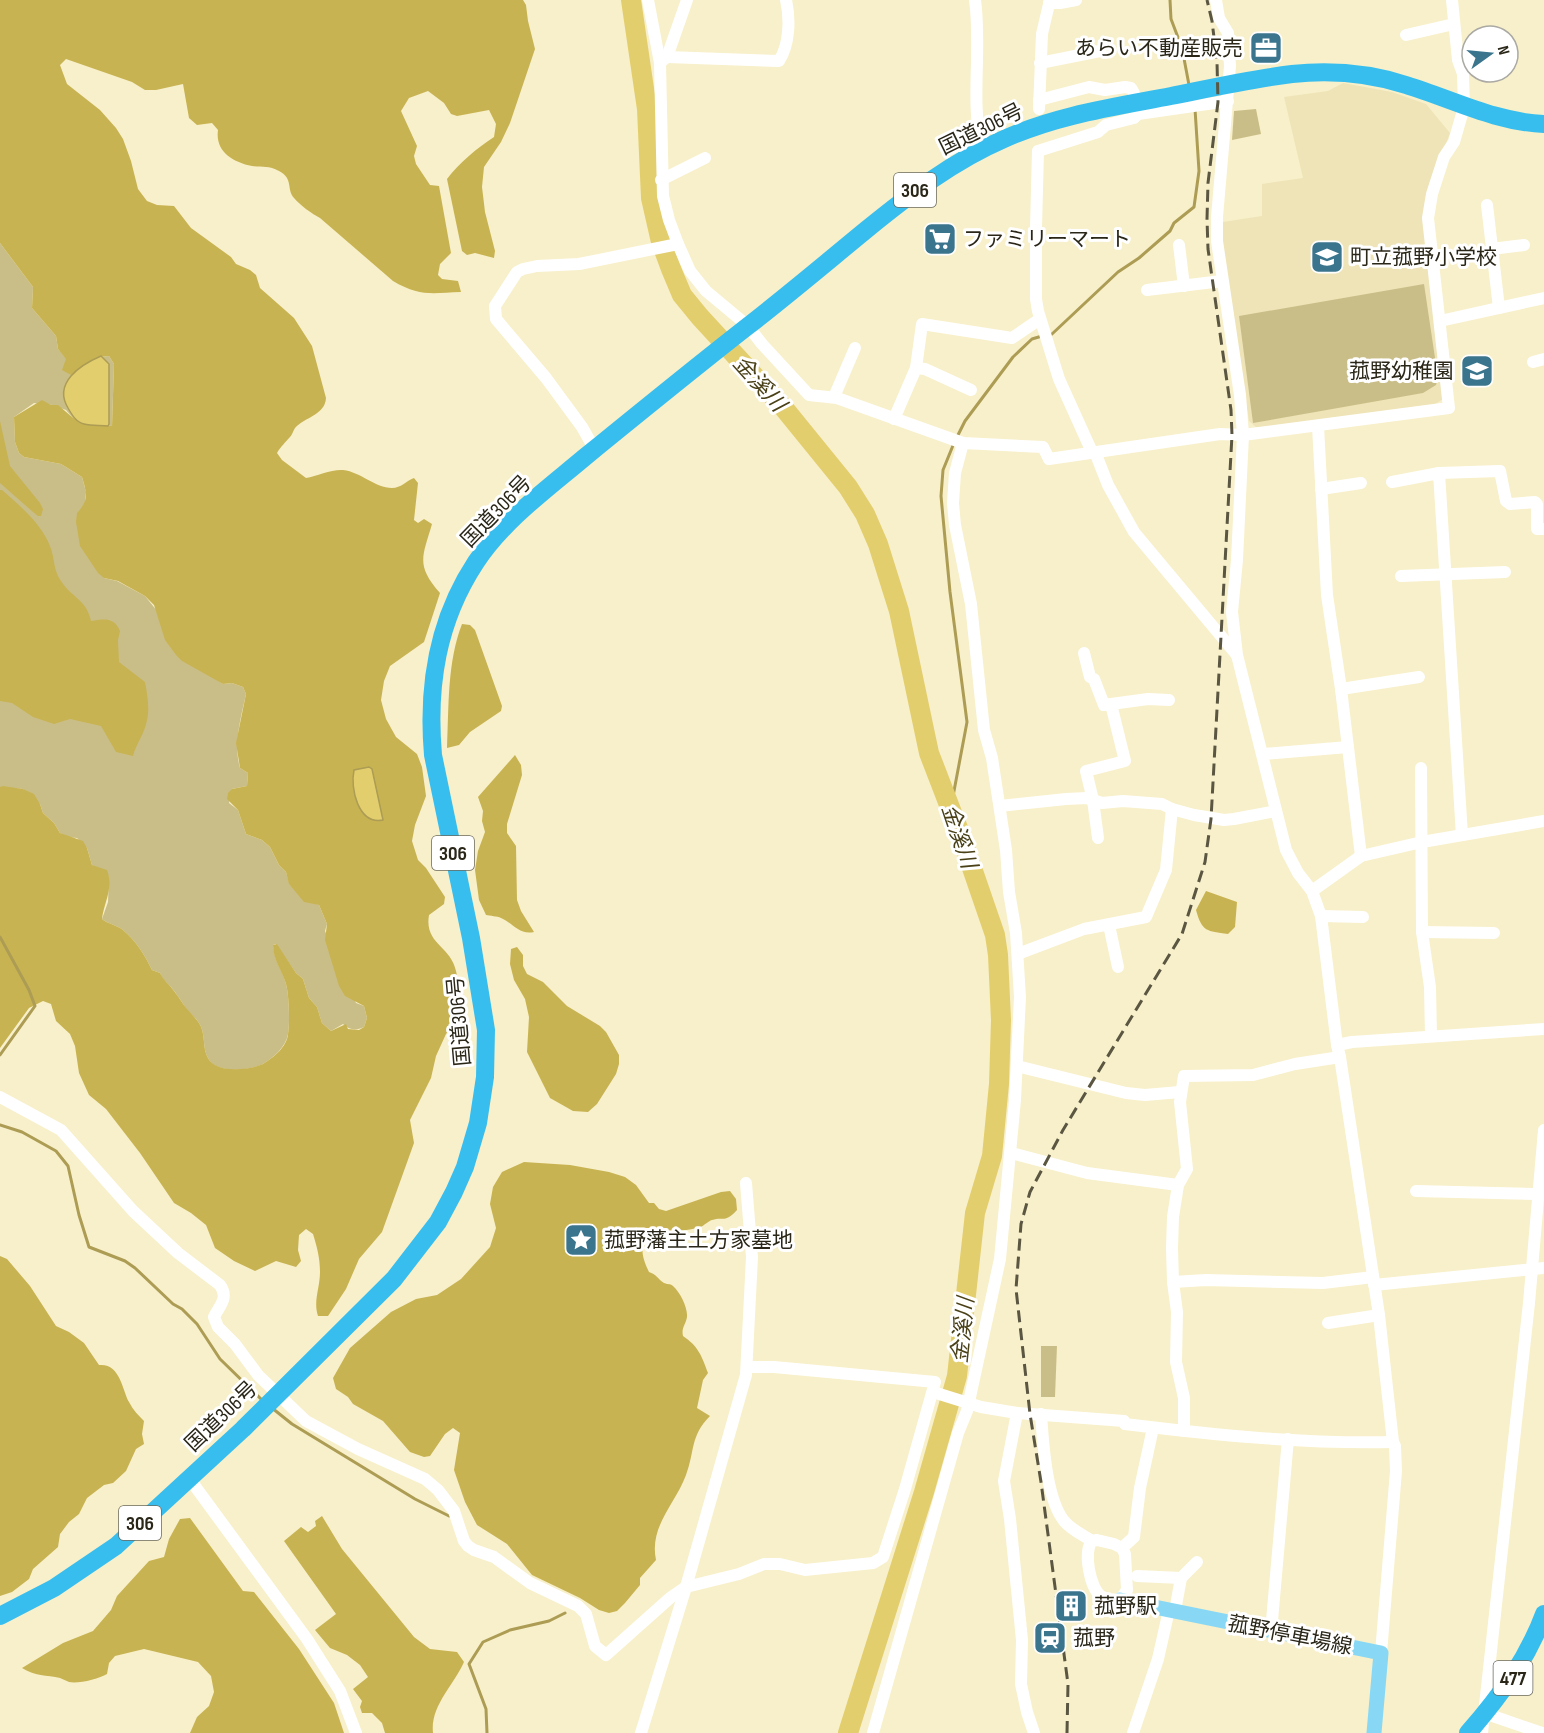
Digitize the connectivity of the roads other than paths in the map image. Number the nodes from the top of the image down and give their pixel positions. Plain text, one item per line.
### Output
1 (648, 0) edge
2 (687, 0) edge
3 (786, 0) edge
4 (975, 0) edge
5 (1076, 0) edge
6 (1216, 0) edge
7 (1452, 0) edge
8 (1050, 1) edge
9 (1454, 24) junction
10 (1406, 35) dead end
11 (1100, 51) dead end
12 (663, 60) junction
13 (1040, 63) junction
14 (1228, 101) junction
15 (1464, 107) junction
16 (1132, 109) junction
17 (1544, 124) edge
18 (982, 149) junction
19 (705, 158) dead end
20 (661, 180) junction
21 (1487, 206) dead end
22 (676, 245) junction
23 (1179, 245) dead end
24 (1524, 245) dead end
25 (1491, 249) junction
26 (1222, 280) junction
27 (1184, 286) junction
28 (1147, 290) dead end
29 (1544, 298) edge
30 (1498, 308) junction
31 (1440, 321) junction
32 (1041, 324) junction
33 (743, 330) junction
34 (855, 348) dead end
35 (916, 368) junction
36 (970, 390) dead end
37 (834, 397) junction
38 (894, 419) junction
39 (1318, 426) junction
40 (1243, 435) junction
41 (957, 441) junction
42 (595, 450) junction
43 (1093, 452) junction
44 (1439, 473) junction
45 (1392, 482) dead end
46 (1361, 483) dead end
47 (1321, 489) junction
48 (1544, 529) edge
49 (1505, 572) dead end
50 (1447, 575) junction
51 (1401, 576) dead end
52 (1084, 653) dead end
53 (1237, 655) junction
54 (1419, 677) dead end
55 (1341, 689) junction
56 (1169, 700) dead end
57 (1111, 704) junction
58 (1348, 747) junction
59 (1263, 754) junction
60 (1421, 768) dead end
61 (1093, 800) junction
62 (1000, 806) junction
63 (1172, 809) junction
64 (1276, 811) junction
65 (1544, 821) edge
66 (1462, 835) junction
67 (1098, 838) dead end
68 (1422, 842) junction
69 (1361, 855) junction
70 (1312, 891) junction
71 (1321, 916) junction
72 (1363, 917) dead end
73 (1109, 926) junction
74 (1422, 932) junction
75 (1494, 933) dead end
76 (1016, 951) junction
77 (1118, 967) dead end
78 (1544, 1029) edge
79 (1431, 1036) junction
80 (1337, 1045) junction
81 (1340, 1057) junction
82 (1017, 1066) junction
83 (1180, 1092) junction
84 (0, 1097) edge
85 (1544, 1130) edge
86 (1011, 1153) junction
87 (746, 1183) dead end
88 (1178, 1185) junction
89 (1416, 1191) dead end
90 (1538, 1194) junction
91 (1538, 1269) edge
92 (1374, 1281) junction
93 (1173, 1282) junction
94 (1379, 1315) junction
95 (1328, 1323) dead end
96 (747, 1367) junction
97 (935, 1394) junction
98 (966, 1402) junction
99 (1017, 1413) junction
100 (1041, 1414) junction
101 (1153, 1428) junction
102 (1184, 1431) junction
103 (1288, 1439) junction
104 (1393, 1442) junction
105 (189, 1478) junction
106 (1092, 1541) junction
107 (1122, 1548) junction
108 (1197, 1562) dead end
109 (1137, 1576) dead end
110 (1181, 1578) junction
111 (686, 1587) junction
112 (1120, 1600) junction
113 (1172, 1610) junction
114 (1544, 1614) edge
115 (0, 1616) edge
116 (1271, 1632) junction
117 (1382, 1653) junction
118 (1484, 1713) junction
119 (356, 1733) edge
120 (641, 1733) edge
121 (873, 1733) edge
122 (1034, 1733) edge
123 (1133, 1733) edge
124 (1374, 1733) edge
125 (1468, 1733) edge
126 (1482, 1733) edge
127 (1542, 1733) edge

1 - 12 street
2 - 12 street
3 - 12 street
4 - 18 street
5 - 8 street
6 - 14 street
7 - 9 street
8 - 13 street
9 - 10 street
9 - 15 street
11 - 13 street
12 - 20 street
13 - 16 street
14 - 16 street
14 - 26 street
15 - 16 highway, 国道306号 / 306
15 - 17 highway, 国道306号 / 306
15 - 31 street
16 - 18 highway, 国道306号 / 306
16 - 32 street
18 - 33 highway, 国道306号 / 306
19 - 20 street
20 - 22 street
21 - 25 street
22 - 33 street
22 - 42 street
23 - 27 street
24 - 25 street
25 - 30 street
26 - 27 street
26 - 40 street
27 - 28 street
29 - 30 street
30 - 31 street
31 - 39 street
32 - 35 street
32 - 43 street
33 - 37 street
33 - 42 highway, 国道306号 / 306
34 - 37 street
35 - 36 street
35 - 38 street
37 - 38 street
38 - 41 street
39 - 40 street
39 - 47 street
40 - 43 street
40 - 53 street
41 - 43 street
41 - 62 street
42 - 105 highway, 国道306号 / 306
43 - 53 street
44 - 45 street
44 - 48 street
44 - 50 street
46 - 47 street
47 - 55 street
49 - 50 street
50 - 51 street
50 - 66 street
52 - 57 street
53 - 59 street
54 - 55 street
55 - 58 street
56 - 57 street
57 - 61 street
58 - 59 street
58 - 69 street
59 - 64 street
60 - 68 street
61 - 62 street
61 - 63 street
61 - 67 street
62 - 76 street
63 - 64 street
63 - 73 street
64 - 70 street
65 - 66 street
66 - 68 street
68 - 69 street
68 - 74 street
69 - 70 street
70 - 71 street
71 - 72 street
71 - 80 street
73 - 76 street
73 - 77 street
74 - 75 street
74 - 79 street
76 - 82 street
78 - 79 street
79 - 80 street
80 - 81 street
81 - 83 street
81 - 92 street
82 - 83 street
82 - 86 street
83 - 88 street
84 - 111 street
85 - 90 street
86 - 88 street
86 - 98 street
87 - 96 street
88 - 93 street
89 - 90 street
90 - 91 street
91 - 92 street
91 - 118 street
92 - 93 street
92 - 94 street
93 - 102 street
94 - 95 street
94 - 104 street
96 - 97 street
96 - 111 street
97 - 98 street
97 - 111 street
98 - 99 street
98 - 121 street
99 - 100 street
99 - 122 street
100 - 101 street
100 - 106 street
101 - 102 street
101 - 107 street
102 - 103 street
103 - 104 street
103 - 116 street
104 - 117 street
105 - 115 highway, 国道306号 / 306
105 - 119 street
106 - 107 street
106 - 112 street
107 - 112 street
108 - 110 street
109 - 110 street
110 - 113 street
111 - 120 street
112 - 113 main road, 菰野停車場線
113 - 116 main road, 菰野停車場線
113 - 123 street
114 - 118 highway, 477
116 - 117 main road, 菰野停車場線
117 - 124 main road, 菰野停車場線
118 - 125 highway, 477
118 - 126 street
118 - 127 street

